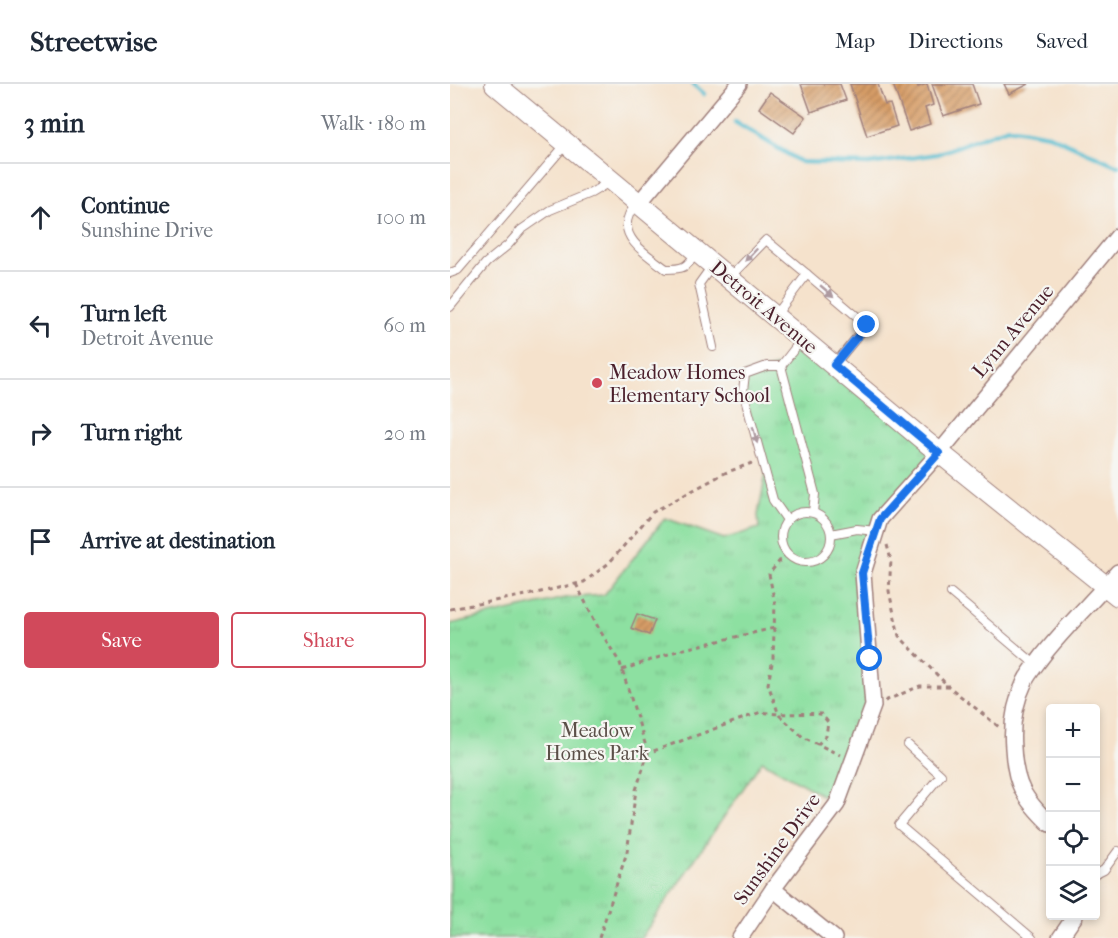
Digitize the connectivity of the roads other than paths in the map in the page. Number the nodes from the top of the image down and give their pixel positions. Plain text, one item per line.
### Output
1 (495, 84) edge
2 (739, 84) edge
3 (566, 144) junction
4 (612, 180) junction
5 (639, 203) junction
6 (1118, 236) edge
7 (698, 252) junction
8 (713, 265) junction
9 (450, 273) edge
10 (807, 274) junction
11 (729, 278) junction
12 (450, 307) edge
13 (775, 316) junction
14 (802, 339) junction
15 (713, 347) dead end
16 (834, 365) junction
17 (782, 366) junction
18 (939, 453) junction
19 (813, 512) junction
20 (787, 519) junction
21 (878, 525) junction
22 (831, 534) junction
23 (1114, 585) edge
24 (951, 593) dead end
25 (1036, 665) junction
26 (908, 745) dead end
27 (1046, 820) edge
28 (1118, 850) edge
29 (1100, 872) edge
30 (772, 889) junction
31 (1072, 920) edge
32 (740, 938) edge
33 (834, 938) edge
34 (1032, 938) edge
35 (1060, 938) edge

1 - 3 street, Detroit Avenue
2 - 5 street
3 - 4 street, Detroit Avenue
3 - 9 lane
4 - 5 street, Detroit Avenue
4 - 12 lane
5 - 7 street, Detroit Avenue
5 - 7 lane
6 - 18 street, Lynn Avenue
7 - 8 street, Detroit Avenue
8 - 11 street, Detroit Avenue
8 - 15 lane
10 -> 11 lane
10 - 13 lane
10 -> 16 lane
11 - 13 street, Detroit Avenue
13 - 14 street, Detroit Avenue
14 - 16 street, Detroit Avenue
14 - 17 lane
16 - 18 street, Detroit Avenue
17 - 19 lane
17 -> 20 lane
18 - 21 street, Sunshine Drive
18 - 23 street, Detroit Avenue
19 - 20 lane
19 - 22 lane
20 - 22 lane
21 - 22 lane
21 - 30 street, Sunshine Drive
23 - 25 street
24 - 25 lane
25 - 27 street
26 - 34 lane
28 - 29 lane
30 - 32 street, Sunshine Drive
30 - 33 street
31 - 35 street

